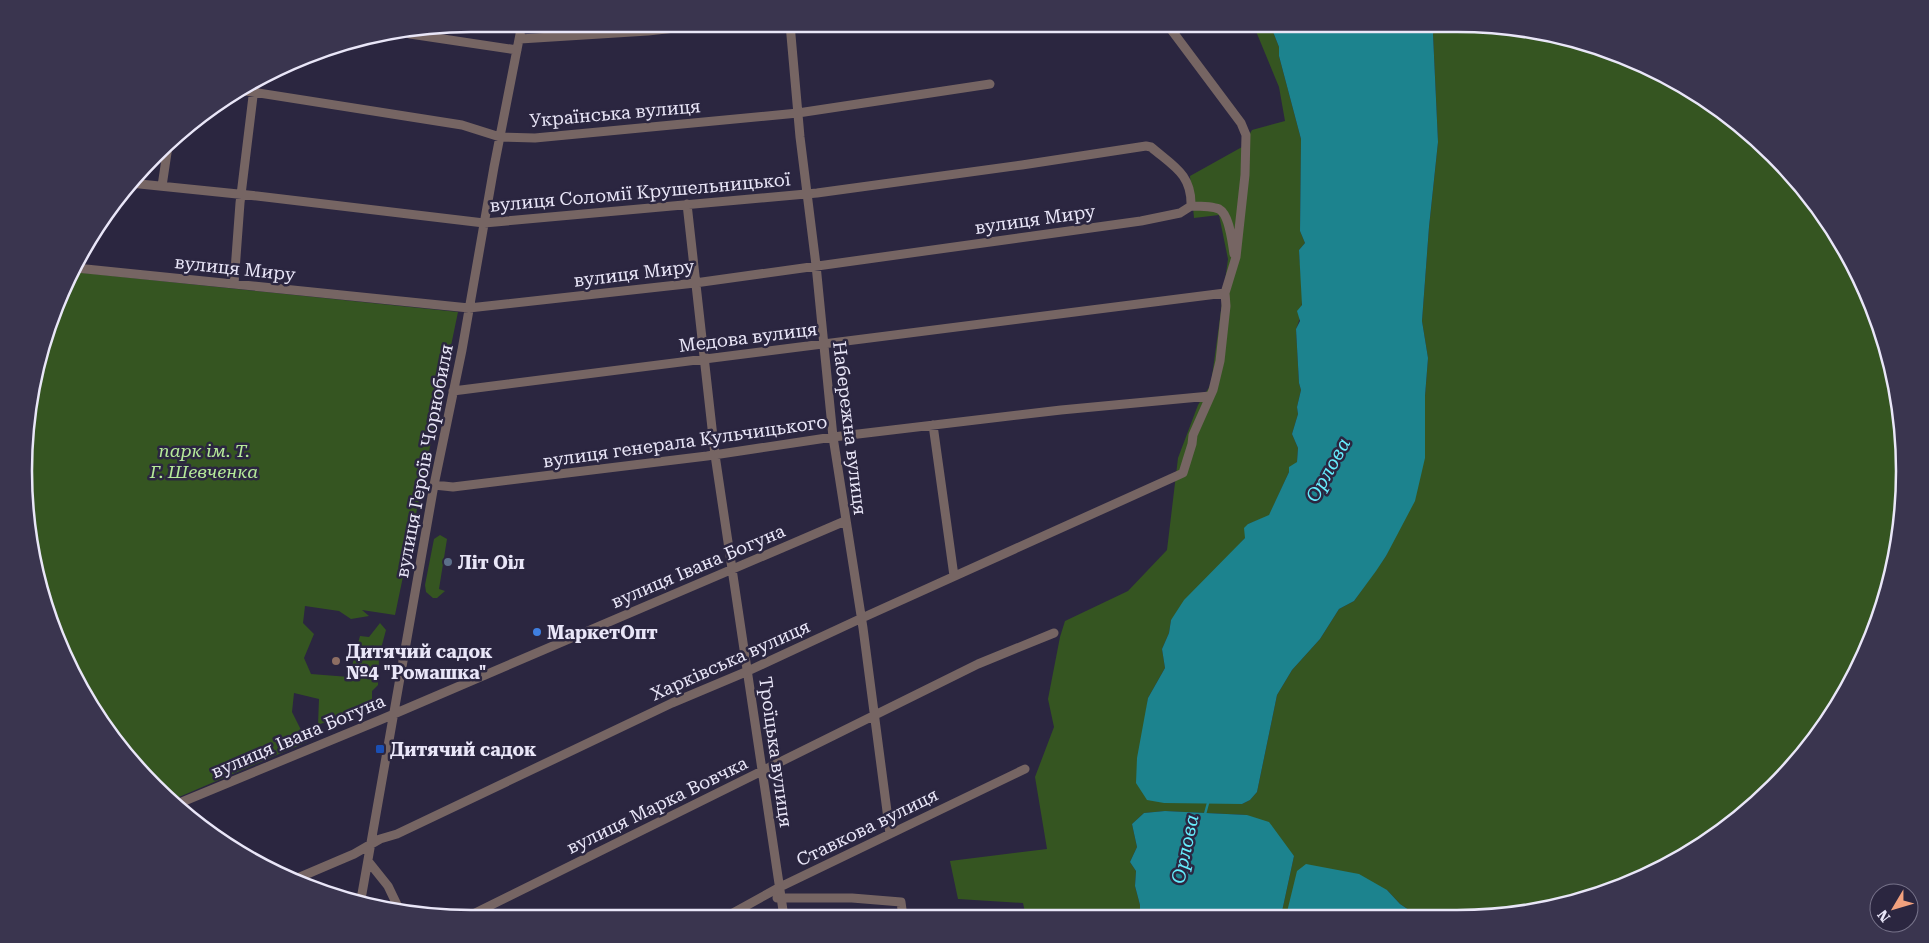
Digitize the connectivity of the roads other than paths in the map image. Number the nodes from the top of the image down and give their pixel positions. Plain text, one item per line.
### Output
1 (521, 32) edge
2 (630, 32) edge
3 (791, 32) edge
4 (1173, 32) edge
5 (420, 35) edge
6 (520, 38) junction
7 (517, 50) junction
8 (990, 84) dead end
9 (253, 90) edge
10 (251, 92) edge
11 (798, 113) junction
12 (500, 137) junction
13 (167, 156) edge
14 (139, 184) edge
15 (162, 186) junction
16 (242, 194) junction
17 (806, 194) junction
18 (687, 204) junction
19 (1191, 206) junction
20 (484, 223) junction
21 (1235, 261) junction
22 (816, 265) junction
23 (83, 268) edge
24 (695, 283) junction
25 (234, 284) junction
26 (1225, 293) junction
27 (469, 308) junction
28 (823, 345) junction
29 (704, 358) junction
30 (453, 391) junction
31 (1210, 396) junction
32 (933, 426) junction
33 (833, 437) junction
34 (715, 455) junction
35 (434, 485) junction
36 (845, 520) junction
37 (732, 569) junction
38 (954, 576) junction
39 (862, 618) junction
40 (1054, 633) dead end
41 (748, 671) junction
42 (394, 714) junction
43 (875, 716) junction
44 (1025, 769) dead end
45 (762, 771) junction
46 (182, 802) edge
47 (890, 834) junction
48 (371, 844) junction
49 (368, 861) junction
50 (302, 876) edge
51 (780, 887) junction
52 (766, 896) junction
53 (362, 897) edge
54 (782, 900) junction
55 (397, 904) edge
56 (480, 911) edge
57 (737, 911) edge
58 (783, 911) edge
59 (902, 911) edge

1 - 6 street, вулиця Героїв Чорнобиля
2 - 6 street
3 - 11 street, Набережна вулиця
4 - 21 street
5 - 7 street
6 - 7 street, вулиця Героїв Чорнобиля
7 - 12 street, вулиця Героїв Чорнобиля
8 - 11 street, Українська вулиця
9 - 12 street, Українська вулиця
10 - 16 street
11 - 12 street, Українська вулиця
11 - 17 street, Набережна вулиця
12 - 20 street, вулиця Героїв Чорнобиля
13 - 15 street
14 - 15 street, вулиця Соломії Крушельницької
15 - 16 street, вулиця Соломії Крушельницької
16 - 20 street, вулиця Соломії Крушельницької
16 - 25 street
17 - 18 street, вулиця Соломії Крушельницької
17 - 19 street, вулиця Соломії Крушельницької
17 - 22 street, Набережна вулиця
18 - 20 street, вулиця Соломії Крушельницької
18 - 24 street, Троїцька вулиця
19 - 21 street
19 - 22 street, вулиця Миру
20 - 27 street, вулиця Героїв Чорнобиля
21 - 26 street
22 - 24 street, вулиця Миру
22 - 28 street, Набережна вулиця
23 - 25 street, вулиця Миру
24 - 27 street, вулиця Миру
24 - 29 street, Троїцька вулиця
25 - 27 street, вулиця Миру
26 - 28 street, Медова вулиця
26 - 31 street
27 - 30 street, вулиця Героїв Чорнобиля
28 - 29 street, Медова вулиця
28 - 33 street, Набережна вулиця
29 - 30 street, Медова вулиця
29 - 34 street, Троїцька вулиця
30 - 35 street, вулиця Героїв Чорнобиля
31 - 32 street, вулиця генерала Кульчицького
31 - 38 street, Харківська вулиця
32 - 33 street, вулиця генерала Кульчицького
32 - 38 street
33 - 34 street, вулиця генерала Кульчицького
33 - 36 street, Набережна вулиця
34 - 35 street, вулиця генерала Кульчицького
34 - 37 street, Троїцька вулиця
35 - 42 street, вулиця Героїв Чорнобиля
36 - 37 street, вулиця Івана Богуна
36 - 39 street, Набережна вулиця
37 - 41 street, Троїцька вулиця
37 - 42 street, вулиця Івана Богуна
38 - 39 street, Харківська вулиця
39 - 41 street, Харківська вулиця
39 - 43 street, Набережна вулиця
40 - 43 street, вулиця Марка Вовчка
41 - 45 street, Троїцька вулиця
41 - 48 street, Харківська вулиця
42 - 46 street, вулиця Івана Богуна
42 - 48 street, вулиця Героїв Чорнобиля
43 - 45 street, вулиця Марка Вовчка
43 - 47 street, Набережна вулиця
44 - 47 street, Ставкова вулиця
45 - 51 street, Троїцька вулиця
45 - 56 street, вулиця Марка Вовчка
47 - 51 street, Ставкова вулиця
48 - 49 street, вулиця Героїв Чорнобиля
48 - 50 street, Харківська вулиця
49 - 53 street, вулиця Героїв Чорнобиля
49 - 55 street
51 - 52 street, Ставкова вулиця
51 - 54 street, Троїцька вулиця
52 - 54 street
52 - 57 street, Ставкова вулиця
54 - 58 street, Троїцька вулиця
54 - 59 street

